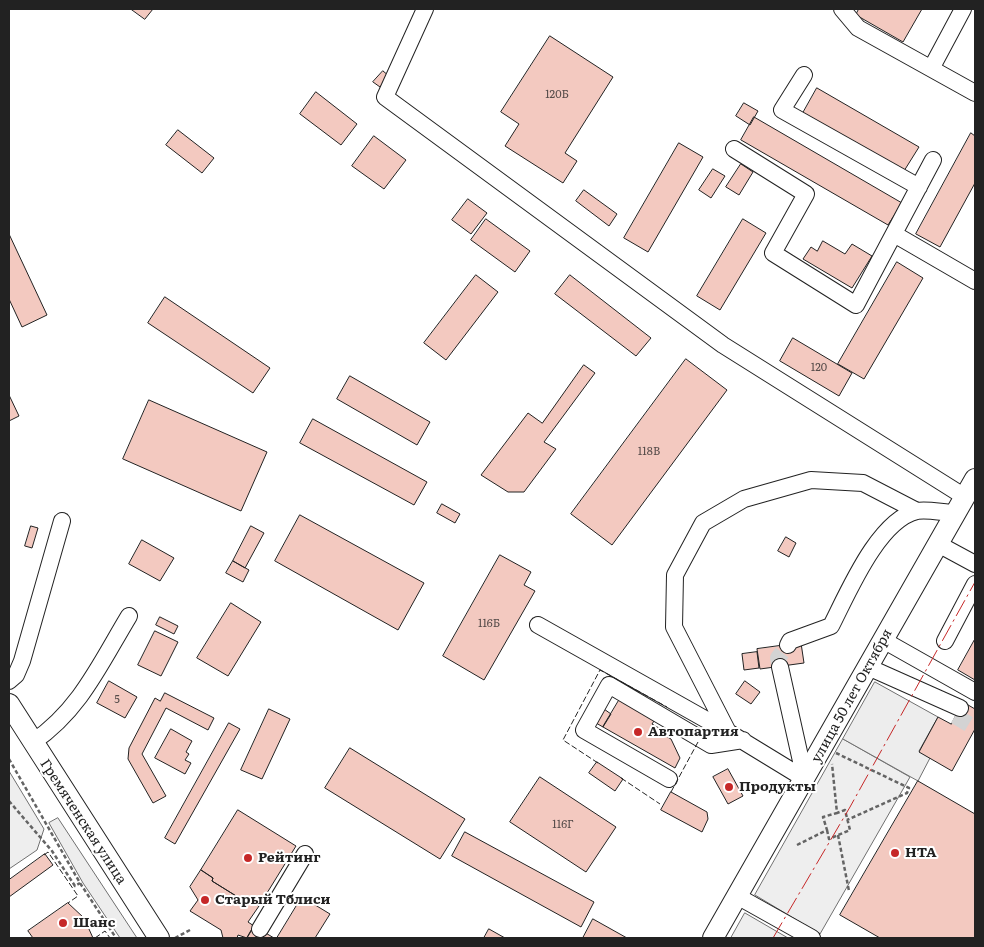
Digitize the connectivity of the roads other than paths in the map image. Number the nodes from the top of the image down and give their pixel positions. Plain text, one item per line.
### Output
1 (425, 9) edge
2 (842, 9) edge
3 (963, 9) edge
4 (932, 68) junction
5 (804, 75) dead end
6 (975, 93) edge
7 (734, 149) dead end
8 (934, 160) dead end
9 (919, 187) junction
10 (894, 234) junction
11 (975, 281) edge
12 (975, 479) edge
13 (961, 505) junction
14 (917, 511) junction
15 (62, 522) dead end
16 (938, 544) junction
17 (975, 564) edge
18 (975, 584) edge
19 (129, 616) dead end
20 (538, 625) dead end
21 (883, 640) junction
22 (944, 641) dead end
23 (788, 645) tunnel mouth
24 (780, 667) tunnel mouth
25 (868, 667) junction
26 (9, 681) edge
27 (975, 692) edge
28 (9, 704) edge
29 (957, 712) tunnel mouth
30 (728, 732) junction
31 (743, 740) junction
32 (32, 742) junction
33 (669, 779) dead end
34 (805, 779) junction
35 (306, 854) dead end
36 (738, 896) junction
37 (260, 929) dead end
38 (159, 938) edge
39 (713, 938) edge
40 (812, 938) edge

1 - 13 street
2 - 4 street
3 - 4 street
4 - 6 street
5 - 9 street
7 - 10 street
8 - 9 street
9 - 10 street
10 - 11 street
12 - 13 main road, улица 50 лет Октября
13 - 14 street
13 - 16 main road, улица 50 лет Октября
14 - 23 street
14 - 30 street
15 - 26 street
16 - 17 street
16 - 21 main road, улица 50 лет Октября
18 - 22 street
19 - 32 street
20 - 30 street
21 - 25 main road, улица 50 лет Октября
21 - 27 street
24 - 34 street
25 - 29 street
25 - 34 main road, улица 50 лет Октября
28 - 32 main road, Гремяченская улица
30 - 31 street
31 - 33 street
31 - 34 street
32 - 38 main road, Гремяченская улица
34 - 36 main road, улица 50 лет Октября
35 - 37 street
36 - 39 main road, улица 50 лет Октября
36 - 40 street

